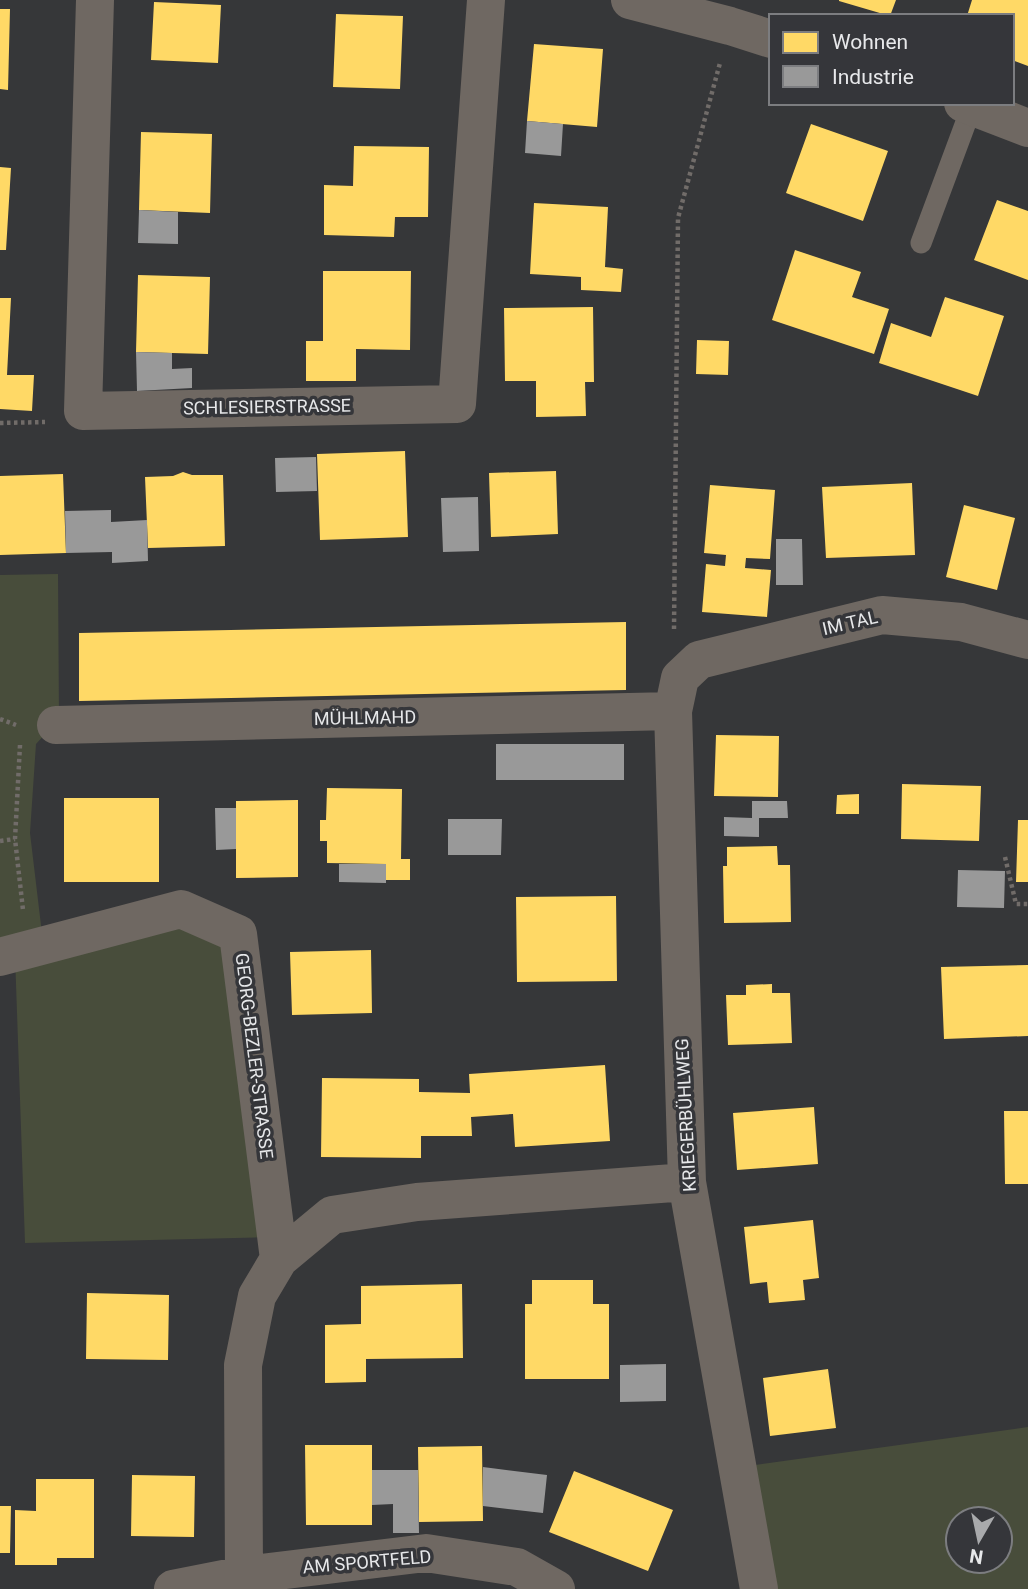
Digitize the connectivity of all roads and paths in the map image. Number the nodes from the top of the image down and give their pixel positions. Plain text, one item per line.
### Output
1 (95, 0) edge
2 (486, 0) edge
3 (631, 0) edge
4 (732, 13) edge
5 (769, 38) edge
6 (967, 105) edge
7 (1028, 128) edge
8 (921, 243) dead end
9 (1028, 640) edge
10 (676, 695) junction
11 (56, 724) dead end
12 (20, 739) dead end
13 (15, 839) junction
14 (0, 841) edge
15 (1005, 858) dead end
16 (1028, 904) edge
17 (14, 953) edge
18 (687, 1182) junction
19 (279, 1259) junction
20 (244, 1575) junction
21 (173, 1589) edge
22 (556, 1589) edge
23 (759, 1589) edge

1 - 2 street, SCHLESIERSTRASSE
3 - 4 street
4 - 5 street
4 - 10 path
6 - 7 street
6 - 8 lane
9 - 10 street, IM TAL
10 - 11 street, MÜHLMAHD
10 - 18 street, KRIEGERBÜHLWEG
12 - 13 path
13 - 14 path
13 - 17 path
15 - 16 path
17 - 19 street, GEORG-BEZLER-STRASSE
18 - 19 street
18 - 23 street, KRIEGERBÜHLWEG
19 - 20 street
20 - 21 street, AM SPORTFELD
20 - 22 street, AM SPORTFELD

